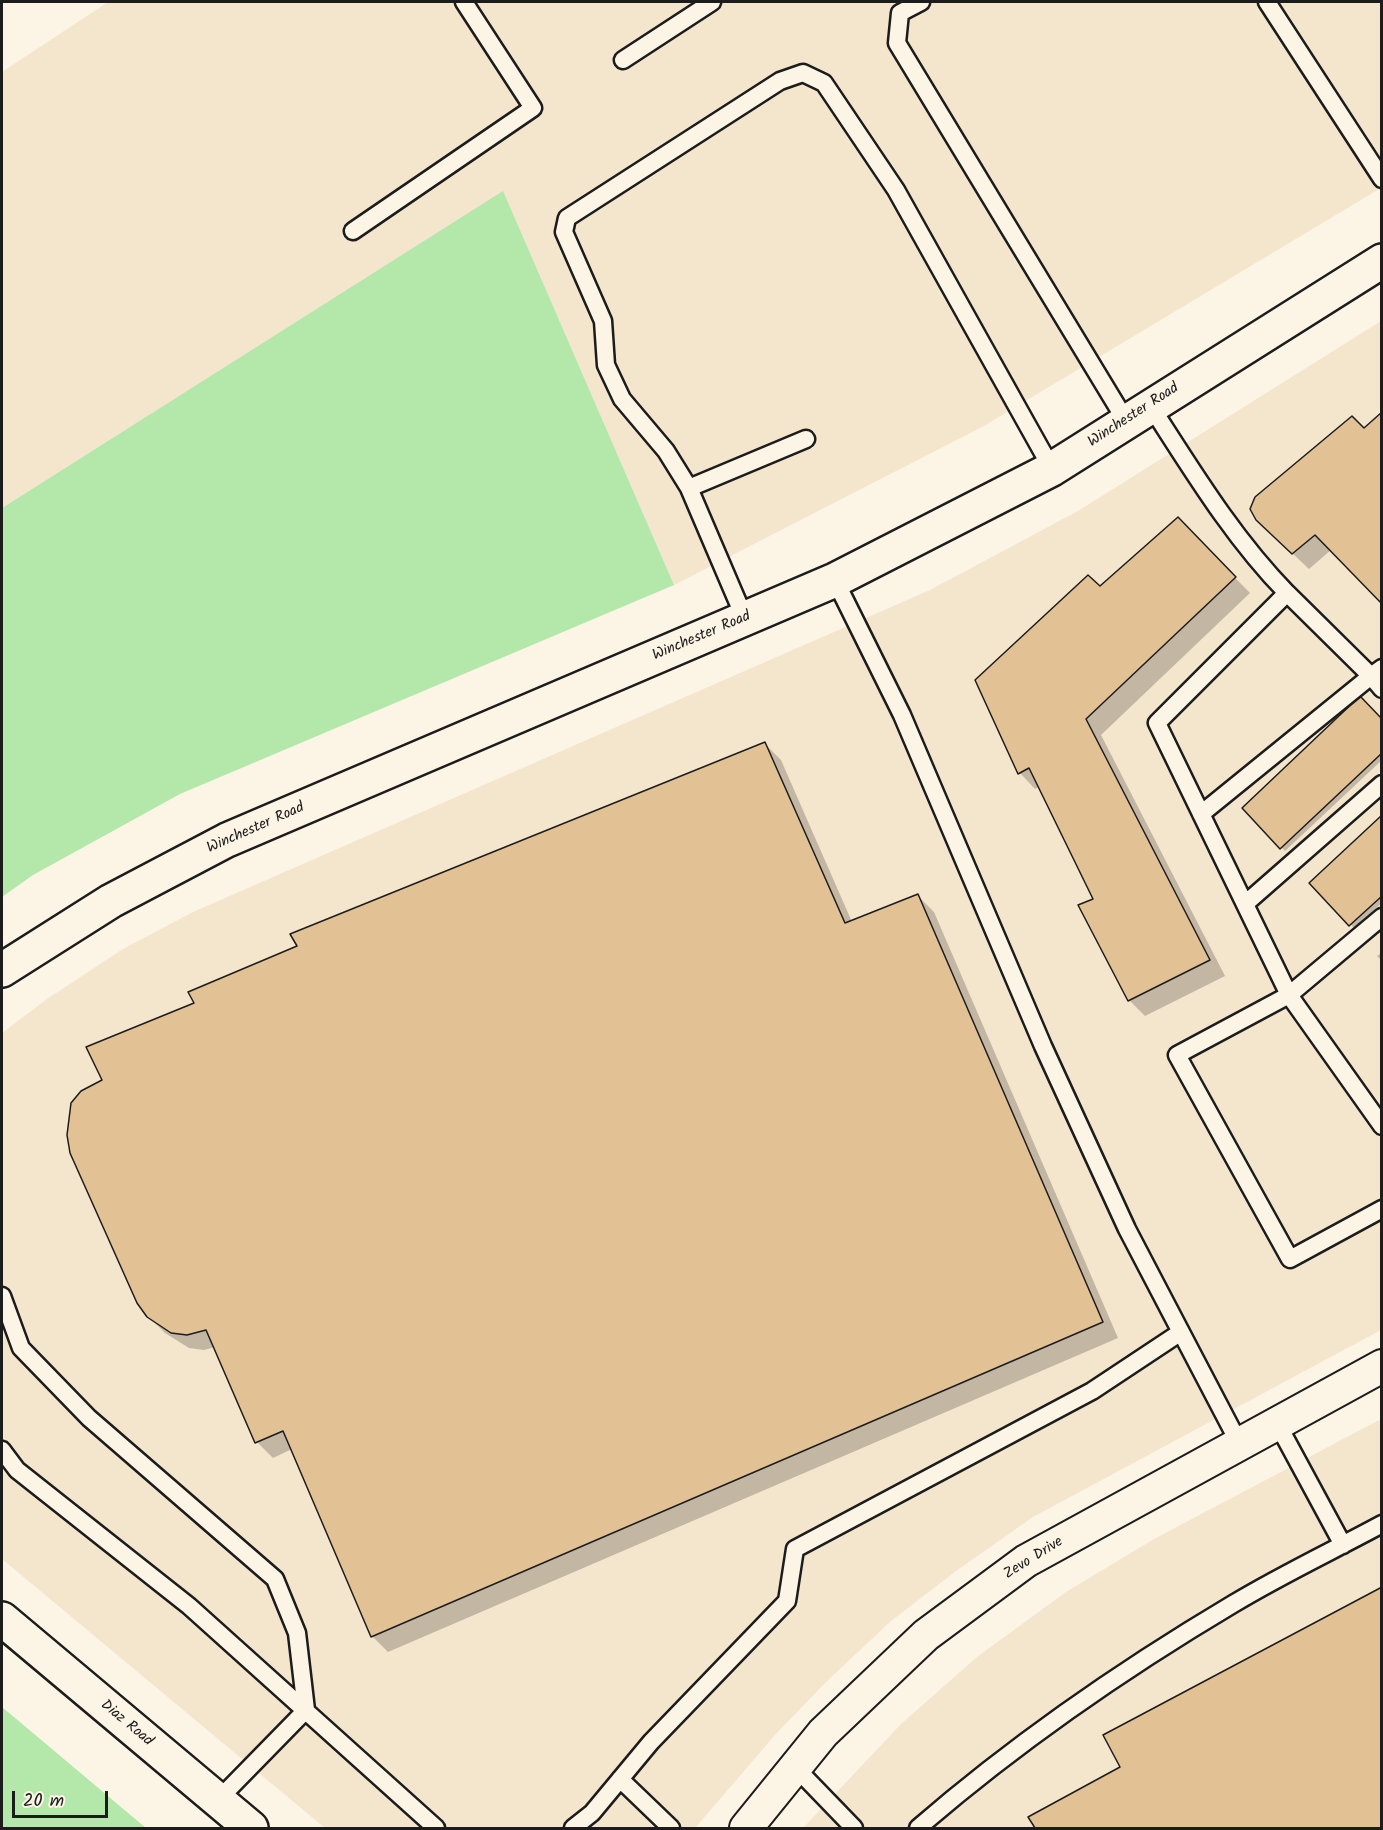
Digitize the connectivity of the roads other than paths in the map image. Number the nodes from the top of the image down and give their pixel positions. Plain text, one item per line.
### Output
1 (464, 2) edge
2 (712, 2) edge
3 (921, 2) edge
4 (1267, 2) edge
5 (623, 60) dead end
6 (1382, 179) edge
7 (353, 231) dead end
8 (1382, 261) edge
9 (1138, 413) junction
10 (806, 439) dead end
11 (1052, 468) junction
12 (689, 488) junction
13 (836, 580) junction
14 (1287, 593) junction
15 (745, 619) junction
16 (1378, 677) edge
17 (1382, 784) edge
18 (1201, 814) junction
19 (1245, 904) junction
20 (1382, 917) edge
21 (2, 970) edge
22 (1289, 995) junction
23 (1377, 1107) edge
24 (1382, 1126) edge
25 (1382, 1209) edge
26 (2, 1296) edge
27 (1181, 1332) junction
28 (1382, 1366) edge
29 (1277, 1424) junction
30 (1240, 1445) junction
31 (2, 1450) edge
32 (1382, 1524) edge
33 (1343, 1545) junction
34 (2, 1619) edge
35 (306, 1710) junction
36 (795, 1767) junction
37 (620, 1779) junction
38 (217, 1801) junction
39 (251, 1828) edge
40 (436, 1828) edge
41 (573, 1828) edge
42 (671, 1828) edge
43 (746, 1828) edge
44 (854, 1828) edge
45 (918, 1828) edge

1 - 7 lane
2 - 5 lane
3 - 9 lane
4 - 6 lane
8 - 9 street, Winchester Road
9 - 11 street, Winchester Road
9 - 14 lane
10 - 12 lane
11 - 12 lane
11 - 13 street, Winchester Road
12 - 15 lane
13 - 15 street, Winchester Road
13 - 27 lane
14 - 16 lane
14 - 18 lane
15 - 21 street, Winchester Road
16 - 18 lane
17 - 19 lane
18 - 19 lane
19 - 22 lane
20 - 22 lane
22 - 23 lane
22 - 25 lane
23 - 24 lane
26 - 35 lane
27 - 30 lane
27 - 37 lane
28 - 29 street, Zevo Drive
29 - 30 street, Zevo Drive
29 - 33 lane
30 - 36 street, Zevo Drive
31 - 35 lane
32 - 33 lane
33 - 45 lane
34 - 38 street, Diaz Road
35 - 38 lane
35 - 40 lane
36 - 43 street, Zevo Drive
36 - 44 lane
37 - 41 lane
37 - 42 lane
38 - 39 street, Diaz Road

